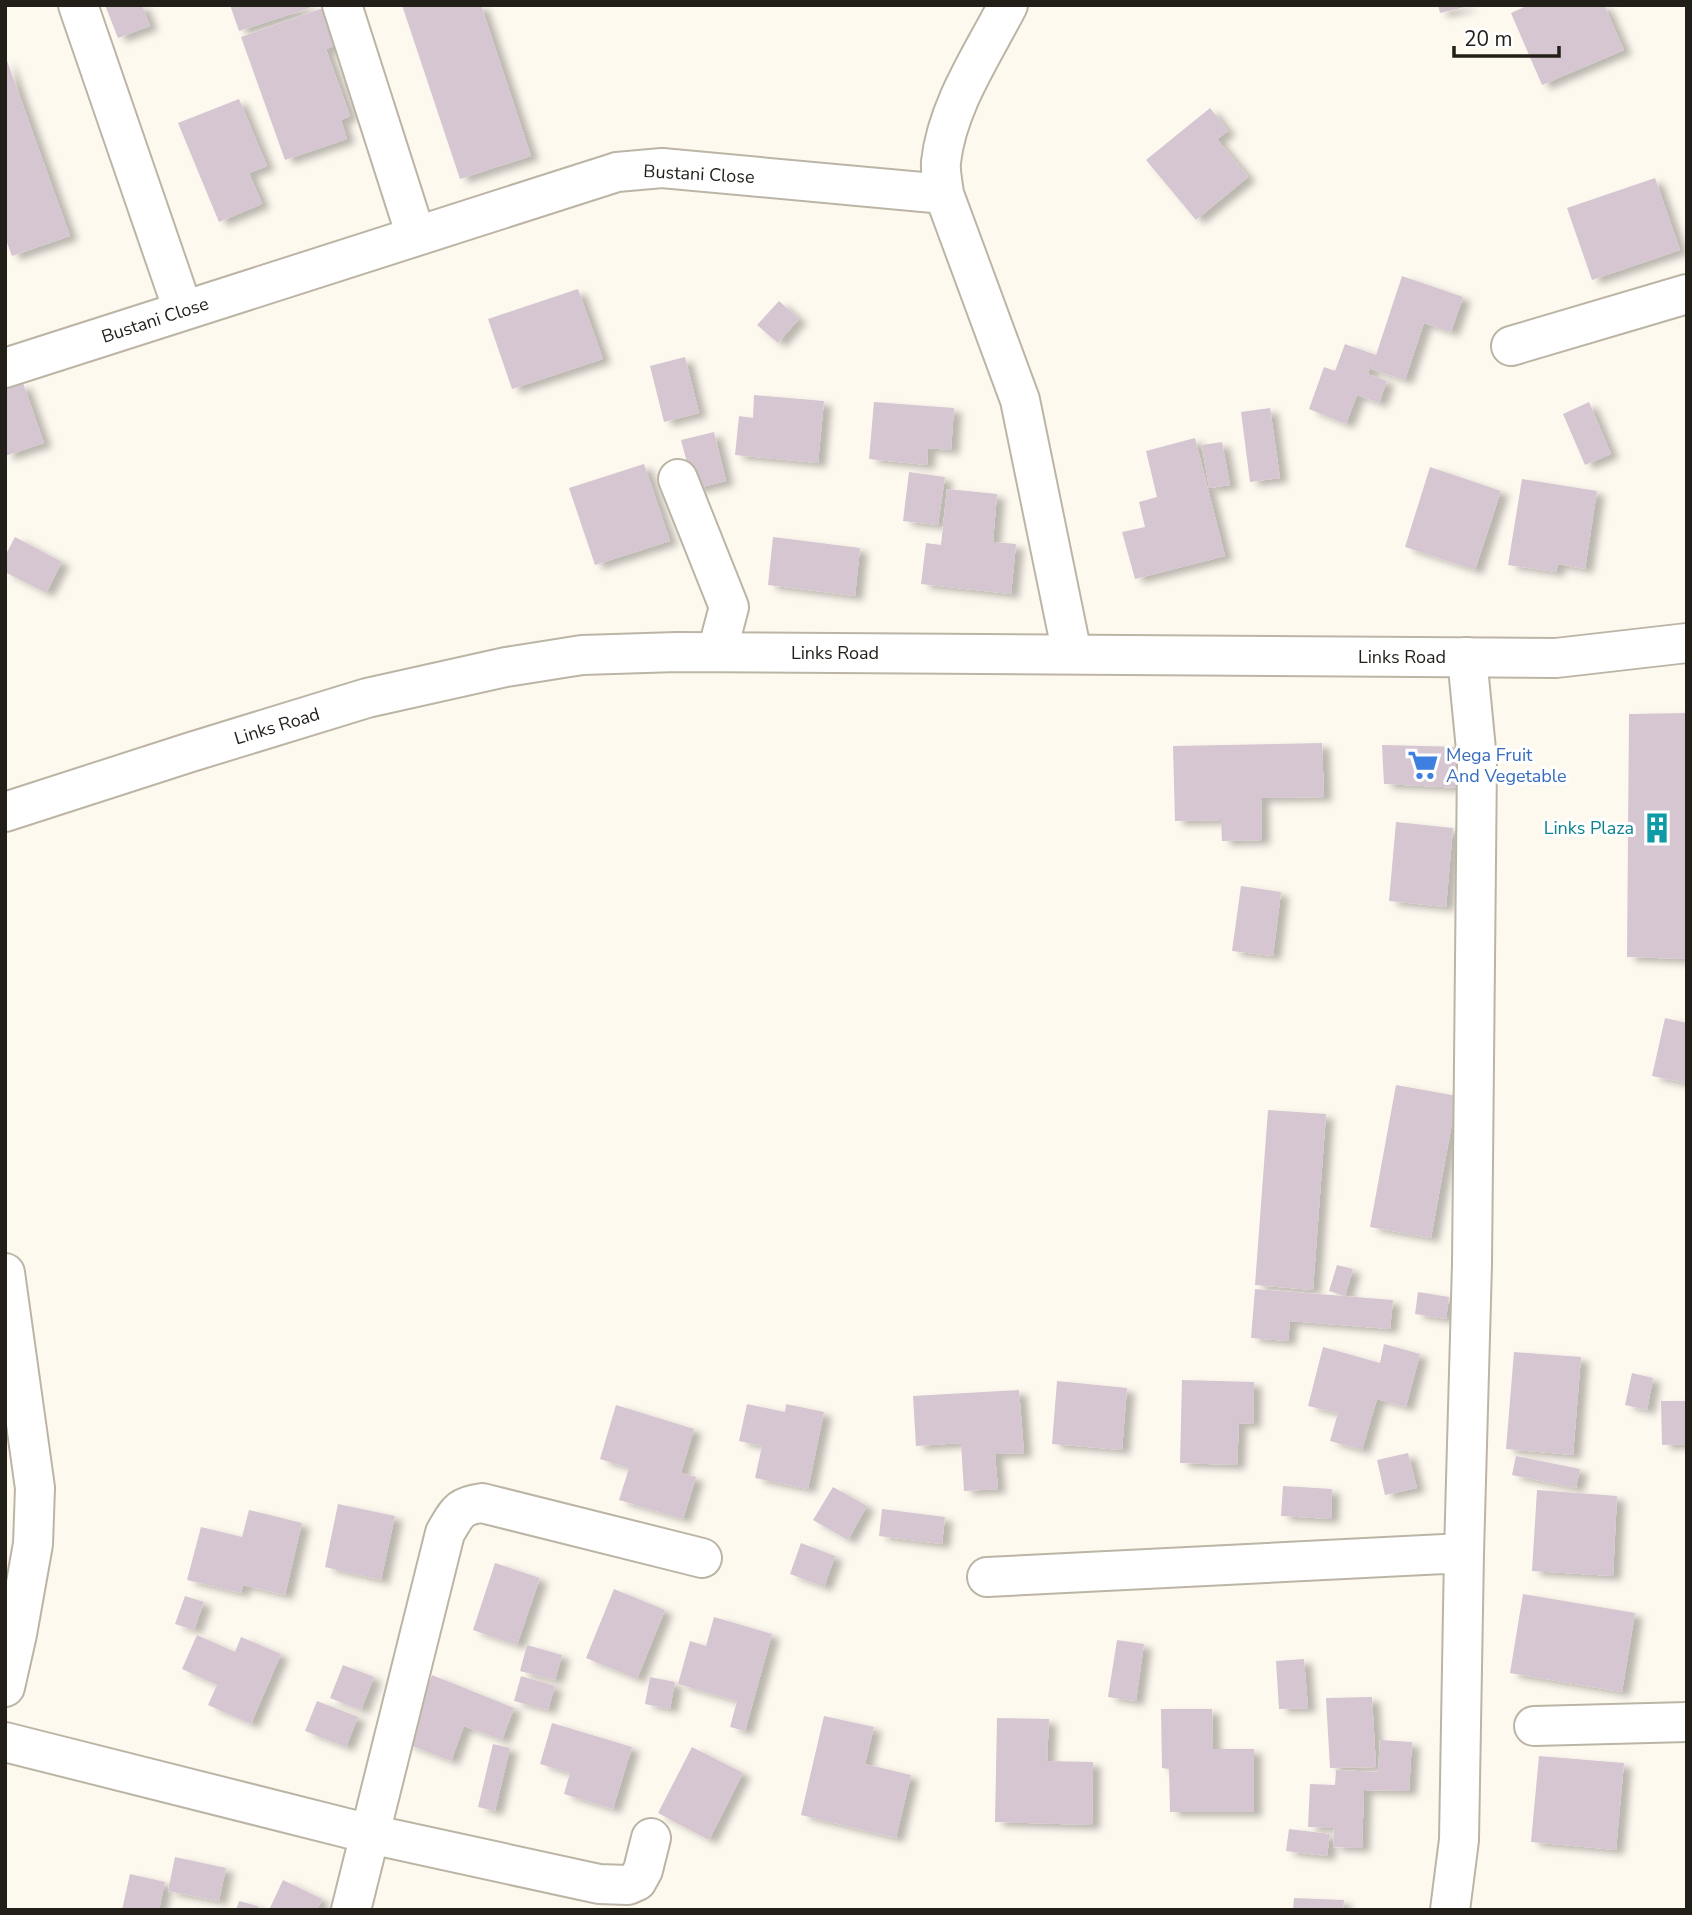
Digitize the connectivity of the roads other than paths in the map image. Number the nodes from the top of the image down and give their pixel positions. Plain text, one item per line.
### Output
1 (78, 5) edge
2 (342, 5) edge
3 (1008, 5) edge
4 (944, 194) junction
5 (416, 236) junction
6 (1687, 294) edge
7 (183, 310) junction
8 (1511, 346) dead end
9 (6, 366) edge
10 (678, 480) dead end
11 (1687, 643) edge
12 (717, 652) junction
13 (1072, 654) junction
14 (1467, 657) junction
15 (5, 812) edge
16 (5, 1273) edge
17 (1464, 1553) junction
18 (702, 1558) dead end
19 (987, 1577) dead end
20 (5, 1687) edge
21 (1687, 1722) edge
22 (1534, 1726) dead end
23 (5, 1742) edge
24 (370, 1835) junction
25 (651, 1838) dead end
26 (351, 1910) edge
27 (1450, 1910) edge

1 - 7 street
2 - 5 street
3 - 4 street
4 - 5 street, Bustani Close
4 - 13 street
5 - 7 street, Bustani Close
6 - 8 street
7 - 9 street, Bustani Close
10 - 12 street
11 - 14 street, Links Road
12 - 13 street, Links Road
12 - 15 street, Links Road
13 - 14 street, Links Road
14 - 17 street
16 - 20 street
17 - 19 street
17 - 27 street
18 - 24 street
21 - 22 street
23 - 24 street
24 - 25 street
24 - 26 street

